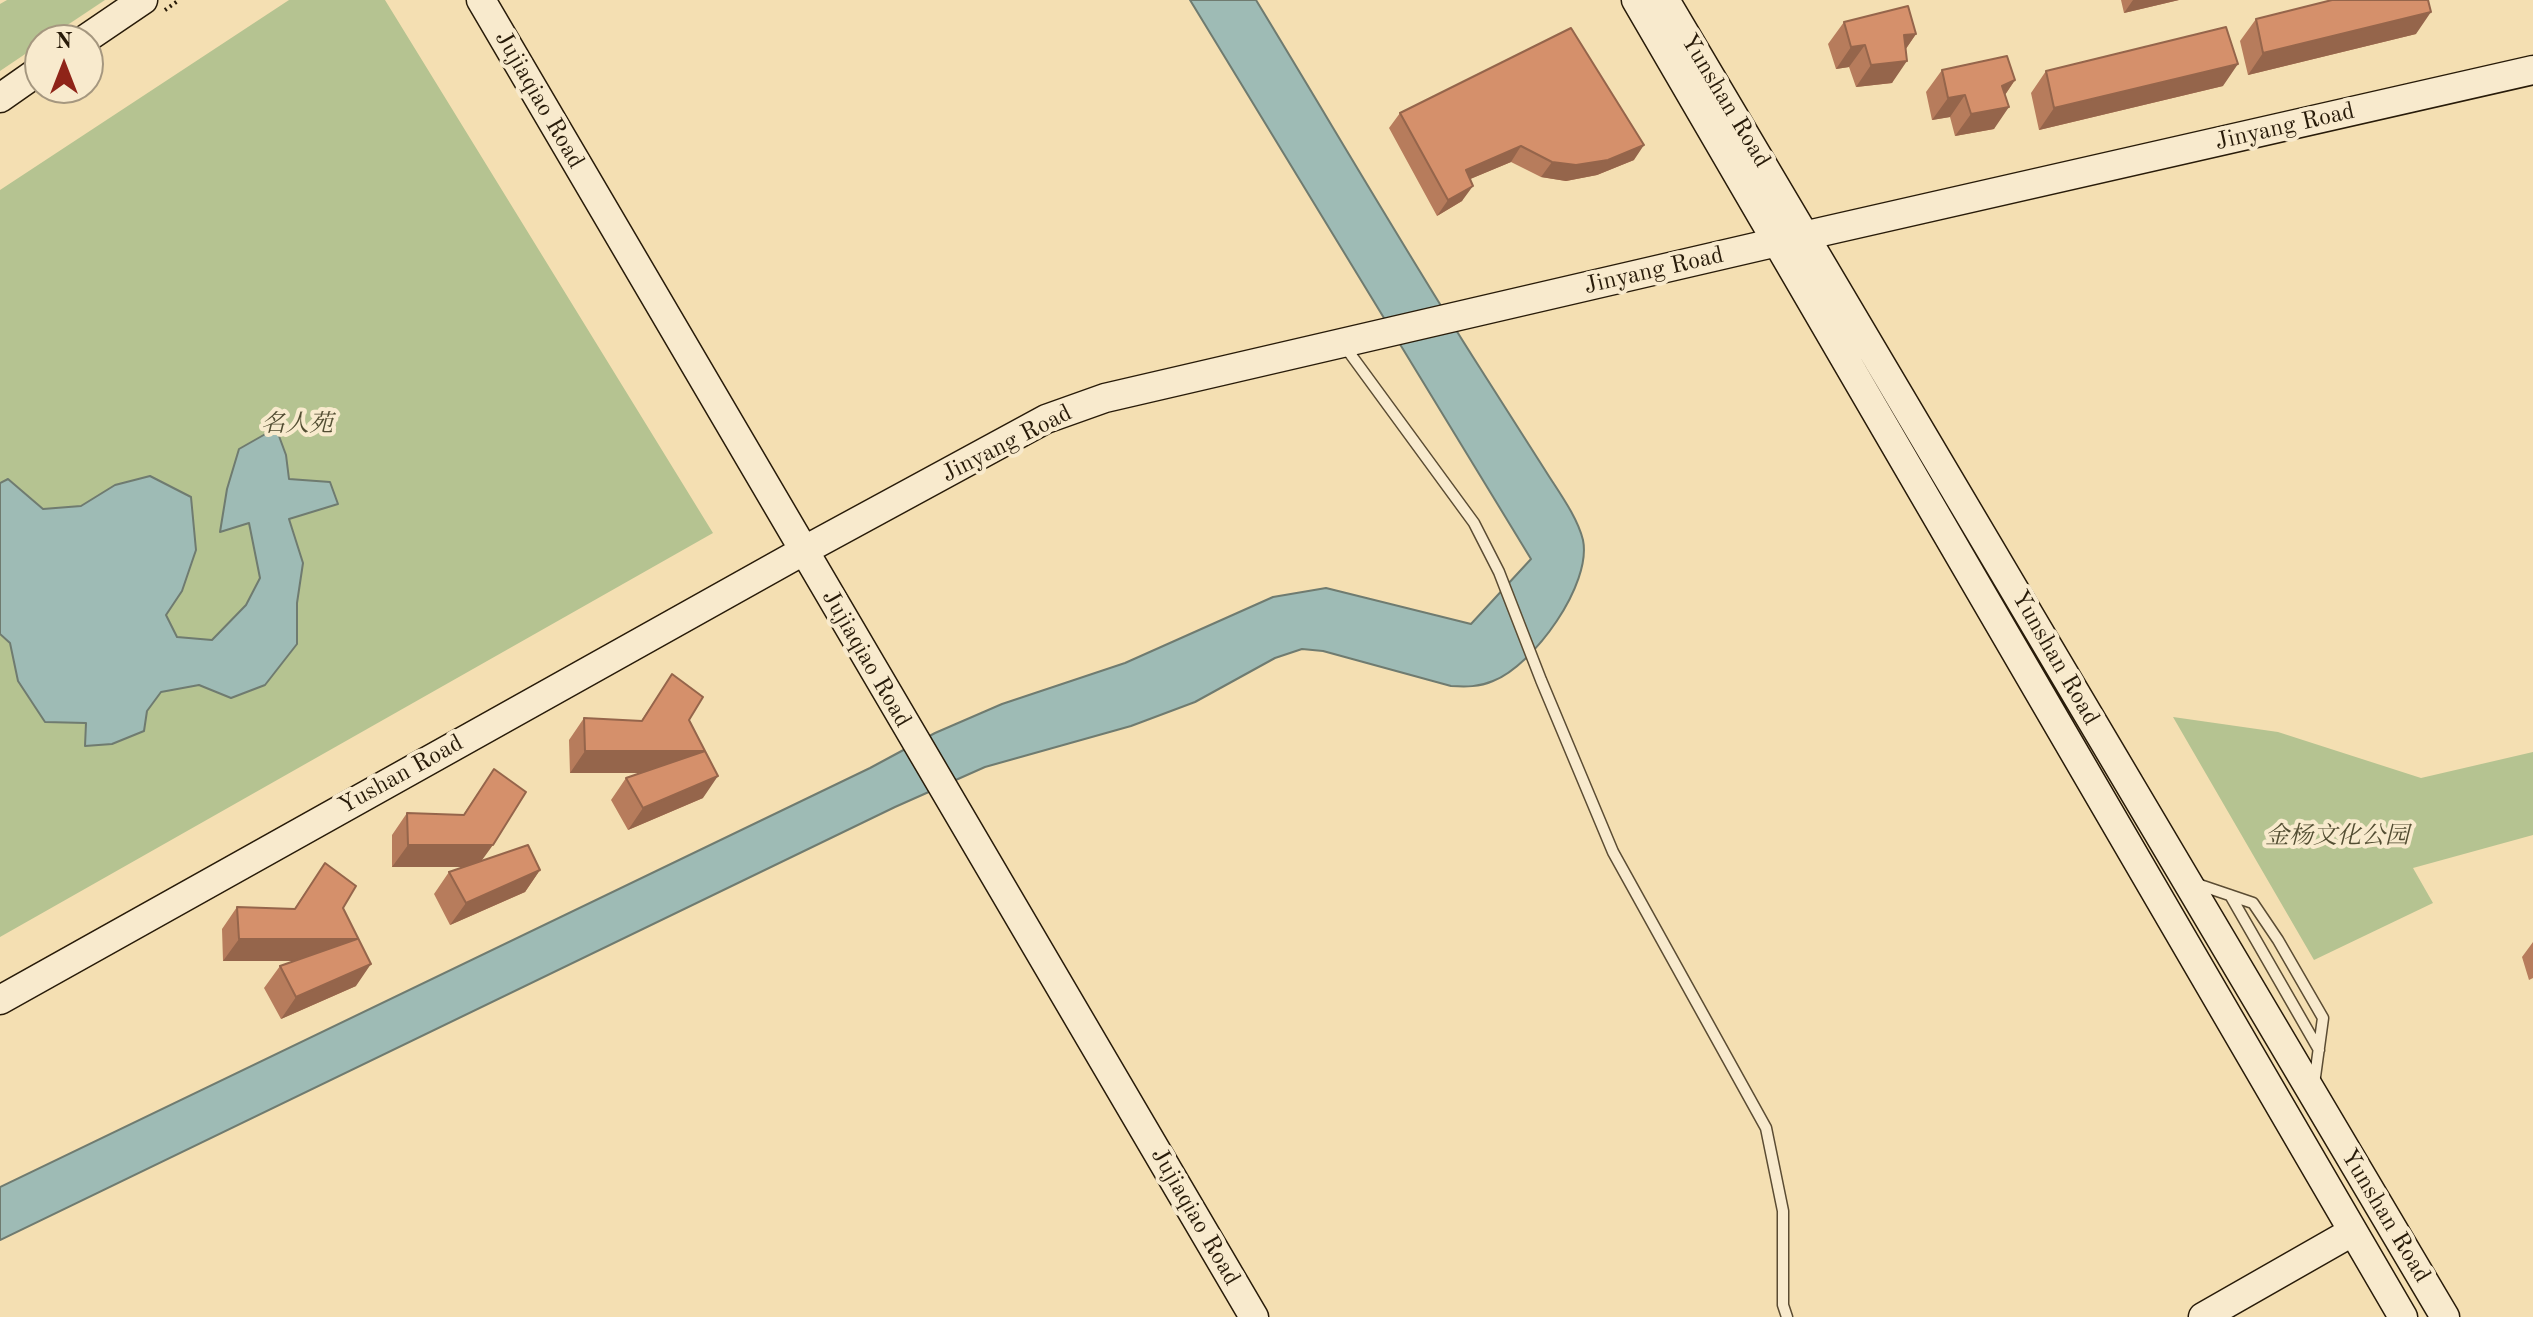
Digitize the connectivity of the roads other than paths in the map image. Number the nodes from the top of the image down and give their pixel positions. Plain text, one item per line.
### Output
1 (143, 0) edge
2 (481, 0) edge
3 (1636, 0) edge
4 (1665, 0) edge
5 (104, 26) edge
6 (2533, 70) edge
7 (24, 81) edge
8 (0, 98) edge
9 (1791, 239) junction
10 (1355, 340) junction
11 (803, 551) junction
12 (2185, 880) junction
13 (2229, 895) junction
14 (0, 1000) edge
15 (2319, 1050) junction
16 (2312, 1094) junction
17 (2352, 1232) junction
18 (1254, 1317) edge
19 (1787, 1317) edge
20 (2203, 1317) edge
21 (2403, 1317) edge
22 (2445, 1317) edge

1 - 5 street
2 - 11 street, Jujiaqiao Road
3 - 9 street, Yunshan Road
4 - 9 street, Yunshan Road
6 - 9 street, Jinyang Road
7 - 8 street
9 - 10 street, Jinyang Road
9 - 12 street, Yunshan Road
9 - 17 street, Yunshan Road
10 - 11 street, Jinyang Road
10 - 19 lane
11 - 14 street, Yushan Road
11 - 18 street, Jujiaqiao Road
12 - 13 lane
12 - 16 street, Yunshan Road
13 - 15 lane
13 - 15 lane
15 - 16 lane
16 - 22 street, Yunshan Road
17 - 20 street
17 - 21 street, Yunshan Road

